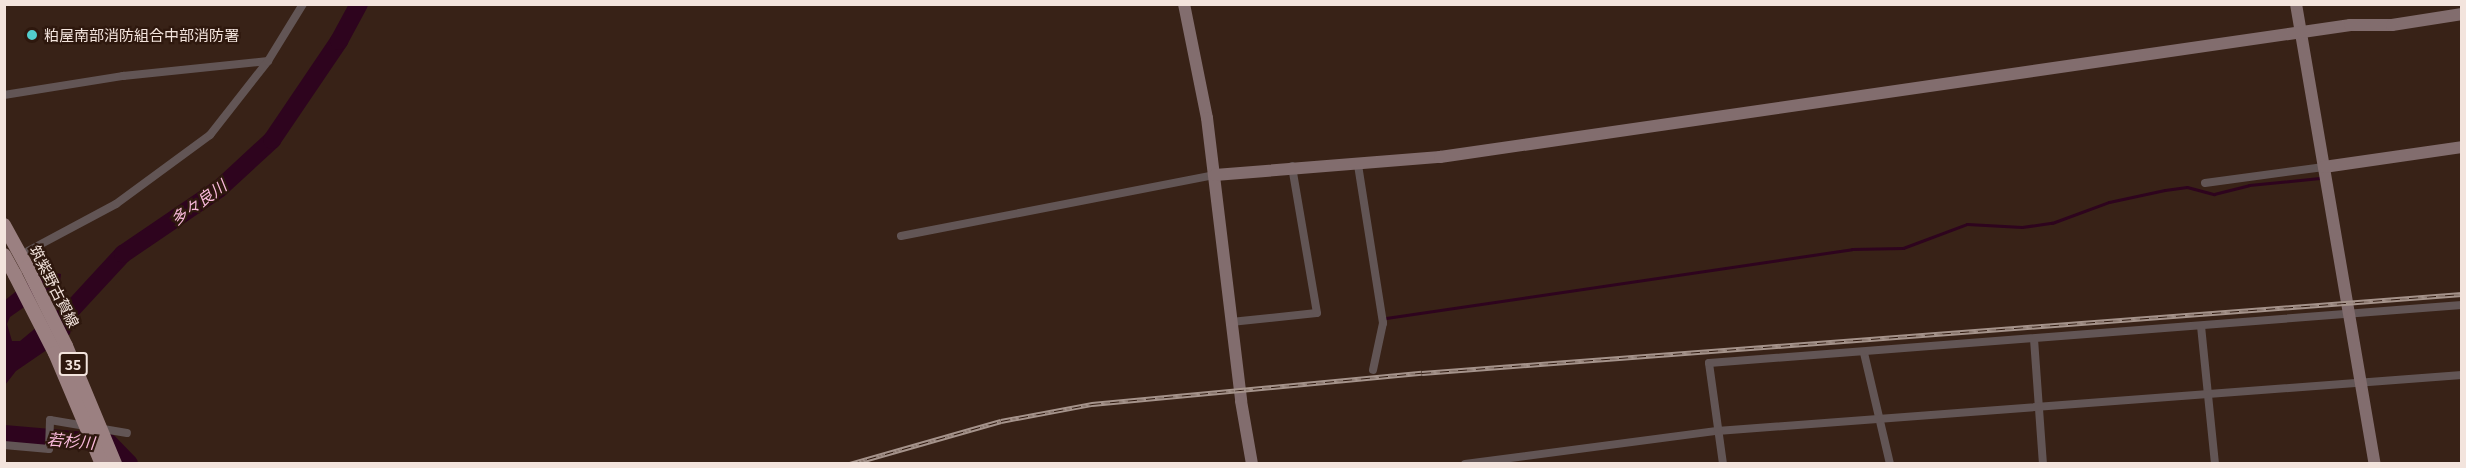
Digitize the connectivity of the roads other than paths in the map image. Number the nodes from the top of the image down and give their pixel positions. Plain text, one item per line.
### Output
1 (303, 4) edge
2 (1184, 4) edge
3 (2296, 4) edge
4 (2462, 14) edge
5 (2301, 34) junction
6 (268, 60) junction
7 (4, 95) edge
8 (2462, 147) edge
9 (1358, 165) junction
10 (1292, 166) junction
11 (2324, 167) junction
12 (1215, 175) junction
13 (2205, 183) dead end
14 (4, 225) edge
15 (901, 236) dead end
16 (28, 251) dead end
17 (4, 255) edge
18 (21, 271) junction
19 (2462, 305) edge
20 (2350, 313) junction
21 (1231, 322) junction
22 (2201, 326) junction
23 (2034, 339) junction
24 (1864, 353) junction
25 (1372, 370) dead end
26 (2462, 375) edge
27 (2362, 382) junction
28 (2208, 392) junction
29 (2039, 406) junction
30 (1881, 420) junction
31 (1717, 431) junction
32 (127, 433) dead end
33 (4, 445) edge
34 (102, 464) edge
35 (114, 464) edge
36 (1252, 464) edge
37 (1465, 464) edge
38 (1722, 464) edge
39 (1890, 464) edge
40 (2043, 464) edge
41 (2216, 464) edge
42 (2375, 464) edge

1 - 6 street
2 - 12 street
3 - 5 street
4 - 5 street
5 - 9 street
5 - 11 street
6 - 7 street
6 - 16 street
8 - 11 street
9 - 10 street
9 - 25 street
10 - 12 street
10 - 21 street
11 - 13 street
11 - 20 street
12 - 15 street
12 - 21 street
14 - 18 main road, 筑紫野古賀線 / 35
17 - 18 main road, 筑紫野古賀線 / 35
18 - 34 main road, 筑紫野古賀線 / 35, bridge
18 - 35 main road, 筑紫野古賀線 / 35, bridge
19 - 20 street
20 - 22 street
20 - 27 street
21 - 36 street
22 - 23 street
22 - 28 street
23 - 24 street
23 - 29 street
24 - 30 street
24 - 31 street
26 - 27 street
27 - 28 street
27 - 42 street
28 - 29 street
28 - 41 street
29 - 30 street
29 - 40 street
30 - 31 street
30 - 39 street
31 - 37 street
31 - 38 street
32 - 33 street

